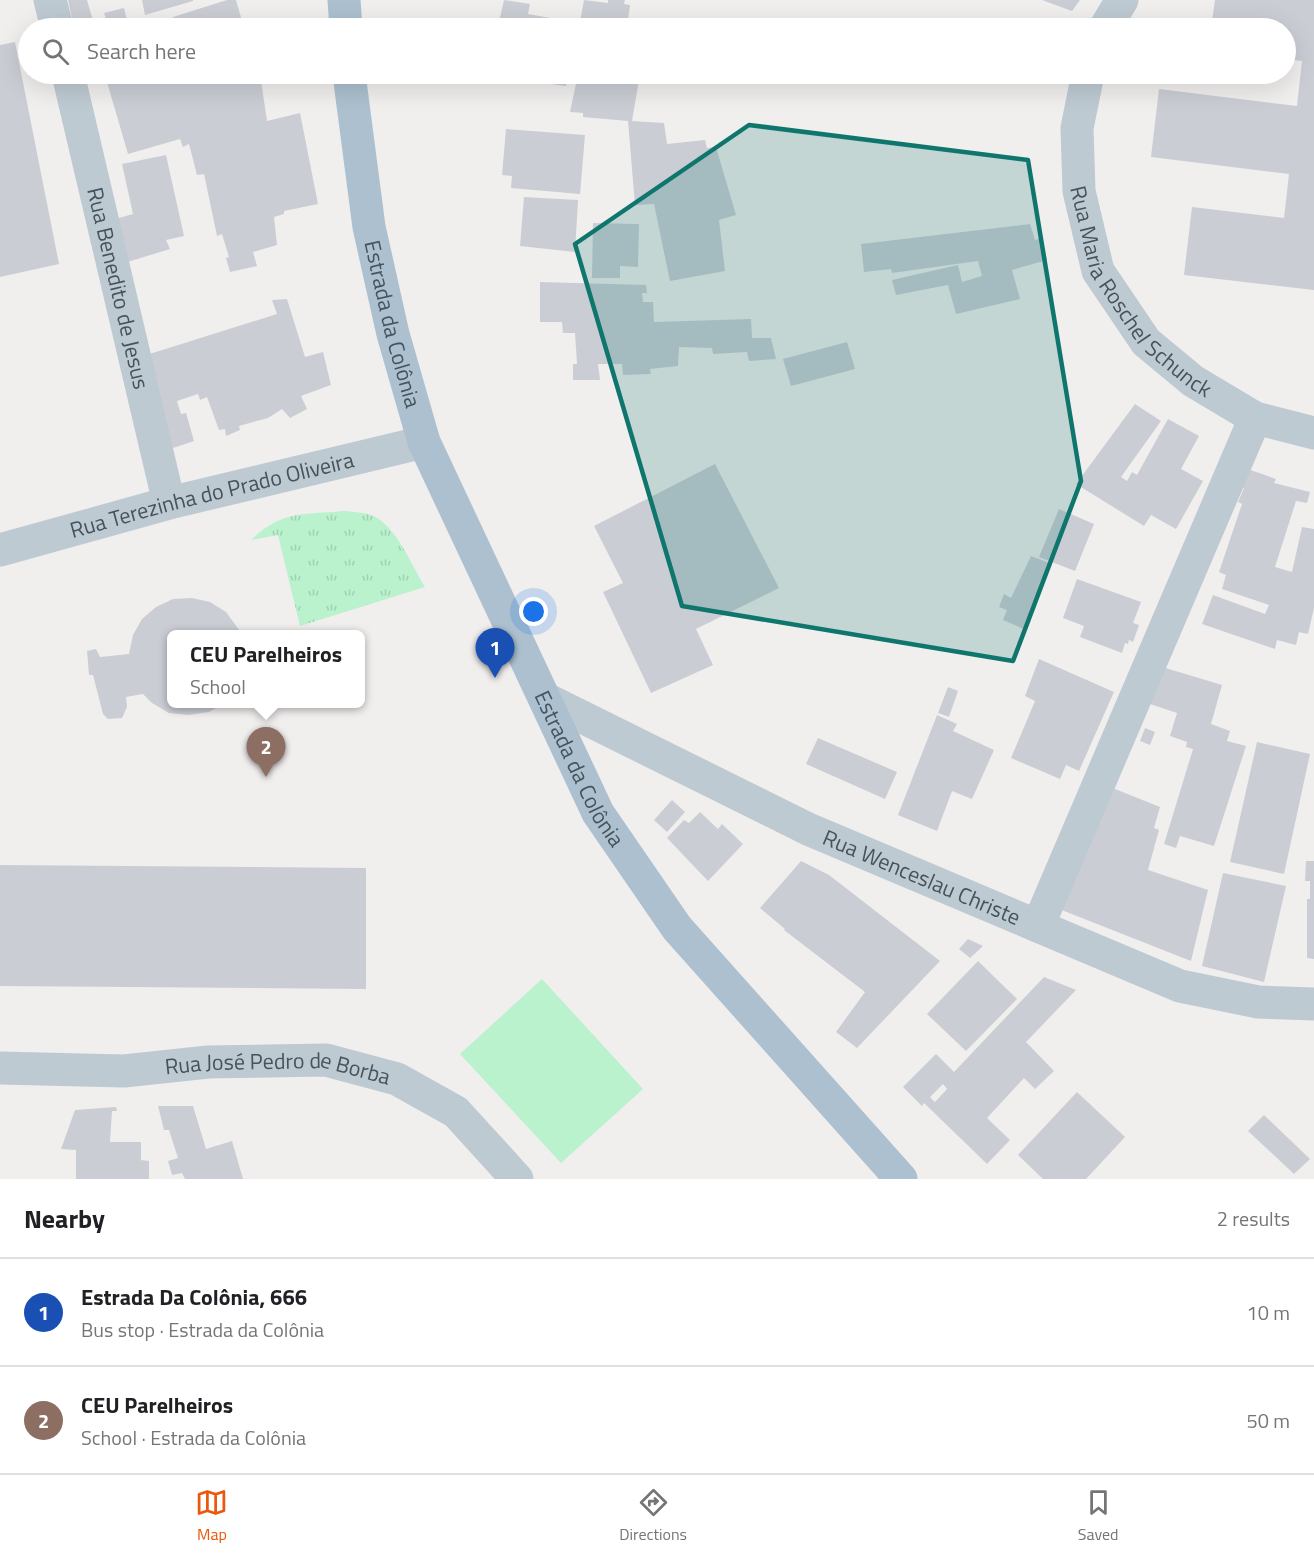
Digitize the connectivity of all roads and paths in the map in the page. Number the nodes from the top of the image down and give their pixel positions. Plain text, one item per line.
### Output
1 (50, 0) edge
2 (344, 0) edge
3 (1122, 0) edge
4 (54, 18) edge
5 (345, 18) edge
6 (1112, 18) edge
7 (70, 84) edge
8 (350, 84) edge
9 (1086, 84) edge
10 (1256, 418) junction
11 (1314, 433) edge
12 (424, 442) junction
13 (169, 504) junction
14 (0, 550) edge
15 (546, 699) junction
16 (1038, 926) junction
17 (1314, 1004) edge
18 (0, 1068) edge
19 (516, 1179) edge
20 (901, 1179) edge

1 - 4 street
2 - 5 main road
3 - 6 street
7 - 13 street, Rua Benedito de Jesus
8 - 12 main road, Estrada da Colônia
9 - 10 street, Rua Maria Roschel Schunck
10 - 11 street, Rua Maria Roschel Schunck
10 - 16 street
12 - 13 street, Rua Terezinha do Prado Oliveira
12 - 15 main road, Estrada da Colônia
13 - 14 street, Rua Terezinha do Prado Oliveira
15 - 16 street, Rua Wenceslau Christe
15 - 20 main road, Estrada da Colônia
16 - 17 street, Rua Wenceslau Christe
18 - 19 street, Rua José Pedro de Borba

